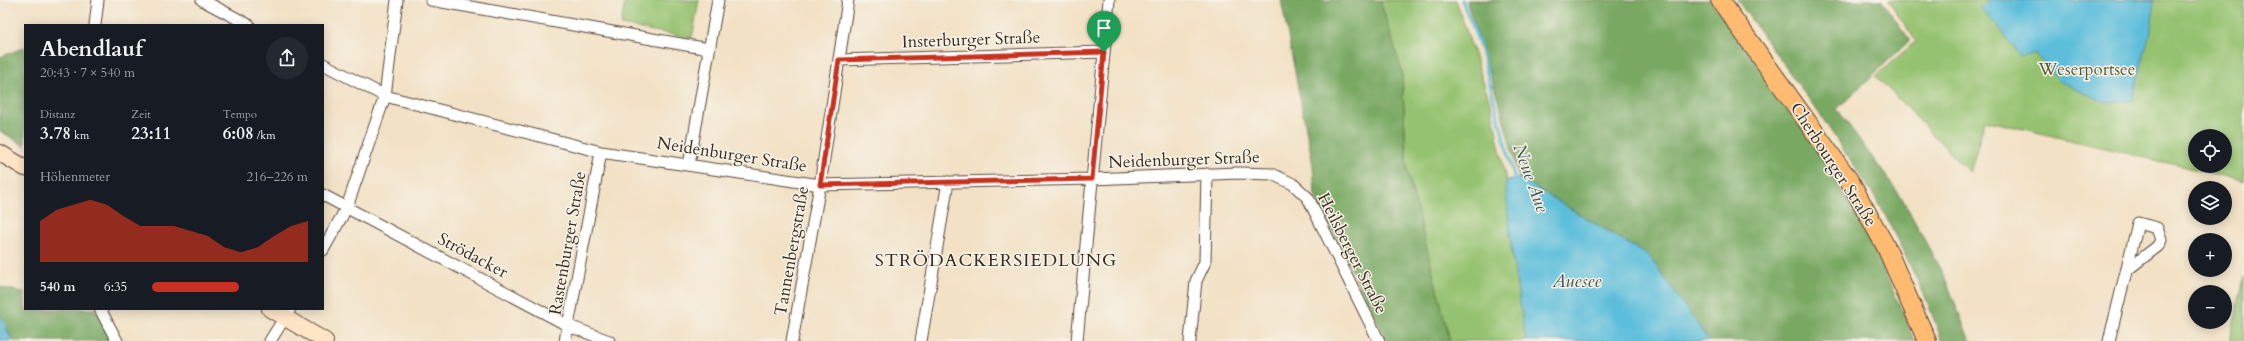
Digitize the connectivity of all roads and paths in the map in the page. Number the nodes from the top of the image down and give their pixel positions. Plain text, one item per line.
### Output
1 (98, 0) edge
2 (202, 0) edge
3 (397, 0) edge
4 (431, 0) edge
5 (718, 0) edge
6 (848, 0) edge
7 (1109, 0) edge
8 (1720, 0) edge
9 (95, 24) edge
10 (247, 24) edge
11 (709, 49) junction
12 (1104, 52) junction
13 (839, 60) junction
14 (324, 65) edge
15 (385, 96) junction
16 (601, 152) junction
17 (0, 153) edge
18 (690, 165) junction
19 (24, 167) edge
20 (1207, 174) junction
21 (1092, 179) junction
22 (948, 182) junction
23 (1293, 184) joint
24 (820, 185) junction
25 (324, 196) edge
26 (347, 207) junction
27 (324, 248) edge
28 (2126, 270) dead end
29 (101, 310) edge
30 (274, 310) edge
31 (287, 313) edge
32 (570, 326) junction
33 (117, 341) edge
34 (270, 341) edge
35 (325, 341) edge
36 (565, 341) edge
37 (609, 341) edge
38 (792, 341) edge
39 (922, 341) edge
40 (1077, 341) edge
41 (1190, 341) edge
42 (1378, 341) edge
43 (1927, 341) edge
44 (2109, 341) edge

1 - 9 street
2 - 10 street
3 - 15 street
4 - 11 street
5 - 11 street
6 - 13 street, Tannenbergstraße
7 - 12 street
8 - 43 main road, Cherbourger Straße
11 - 18 street
12 - 13 street, Insterburger Straße
12 - 21 street
13 - 24 street, Tannenbergstraße
14 - 15 street, Neidenburger Straße
15 - 16 street, Neidenburger Straße
15 - 26 street
16 - 18 street, Neidenburger Straße
16 - 32 street, Rastenburger Straße
17 - 19 street
18 - 24 street, Neidenburger Straße
20 - 21 street, Neidenburger Straße
20 - 23 street, Neidenburger Straße
20 - 41 street
21 - 22 street, Neidenburger Straße
21 - 40 street
22 - 24 street, Neidenburger Straße
22 - 39 street
23 - 42 street, Heilsberger Straße
24 - 38 street, Tannenbergstraße
25 - 26 street, Strödacker
26 - 27 street
26 - 32 street, Strödacker
28 - 44 street
29 - 33 street
30 - 31 street
31 - 34 street
31 - 35 street
32 - 36 street, Rastenburger Straße
32 - 37 street, Strödacker

